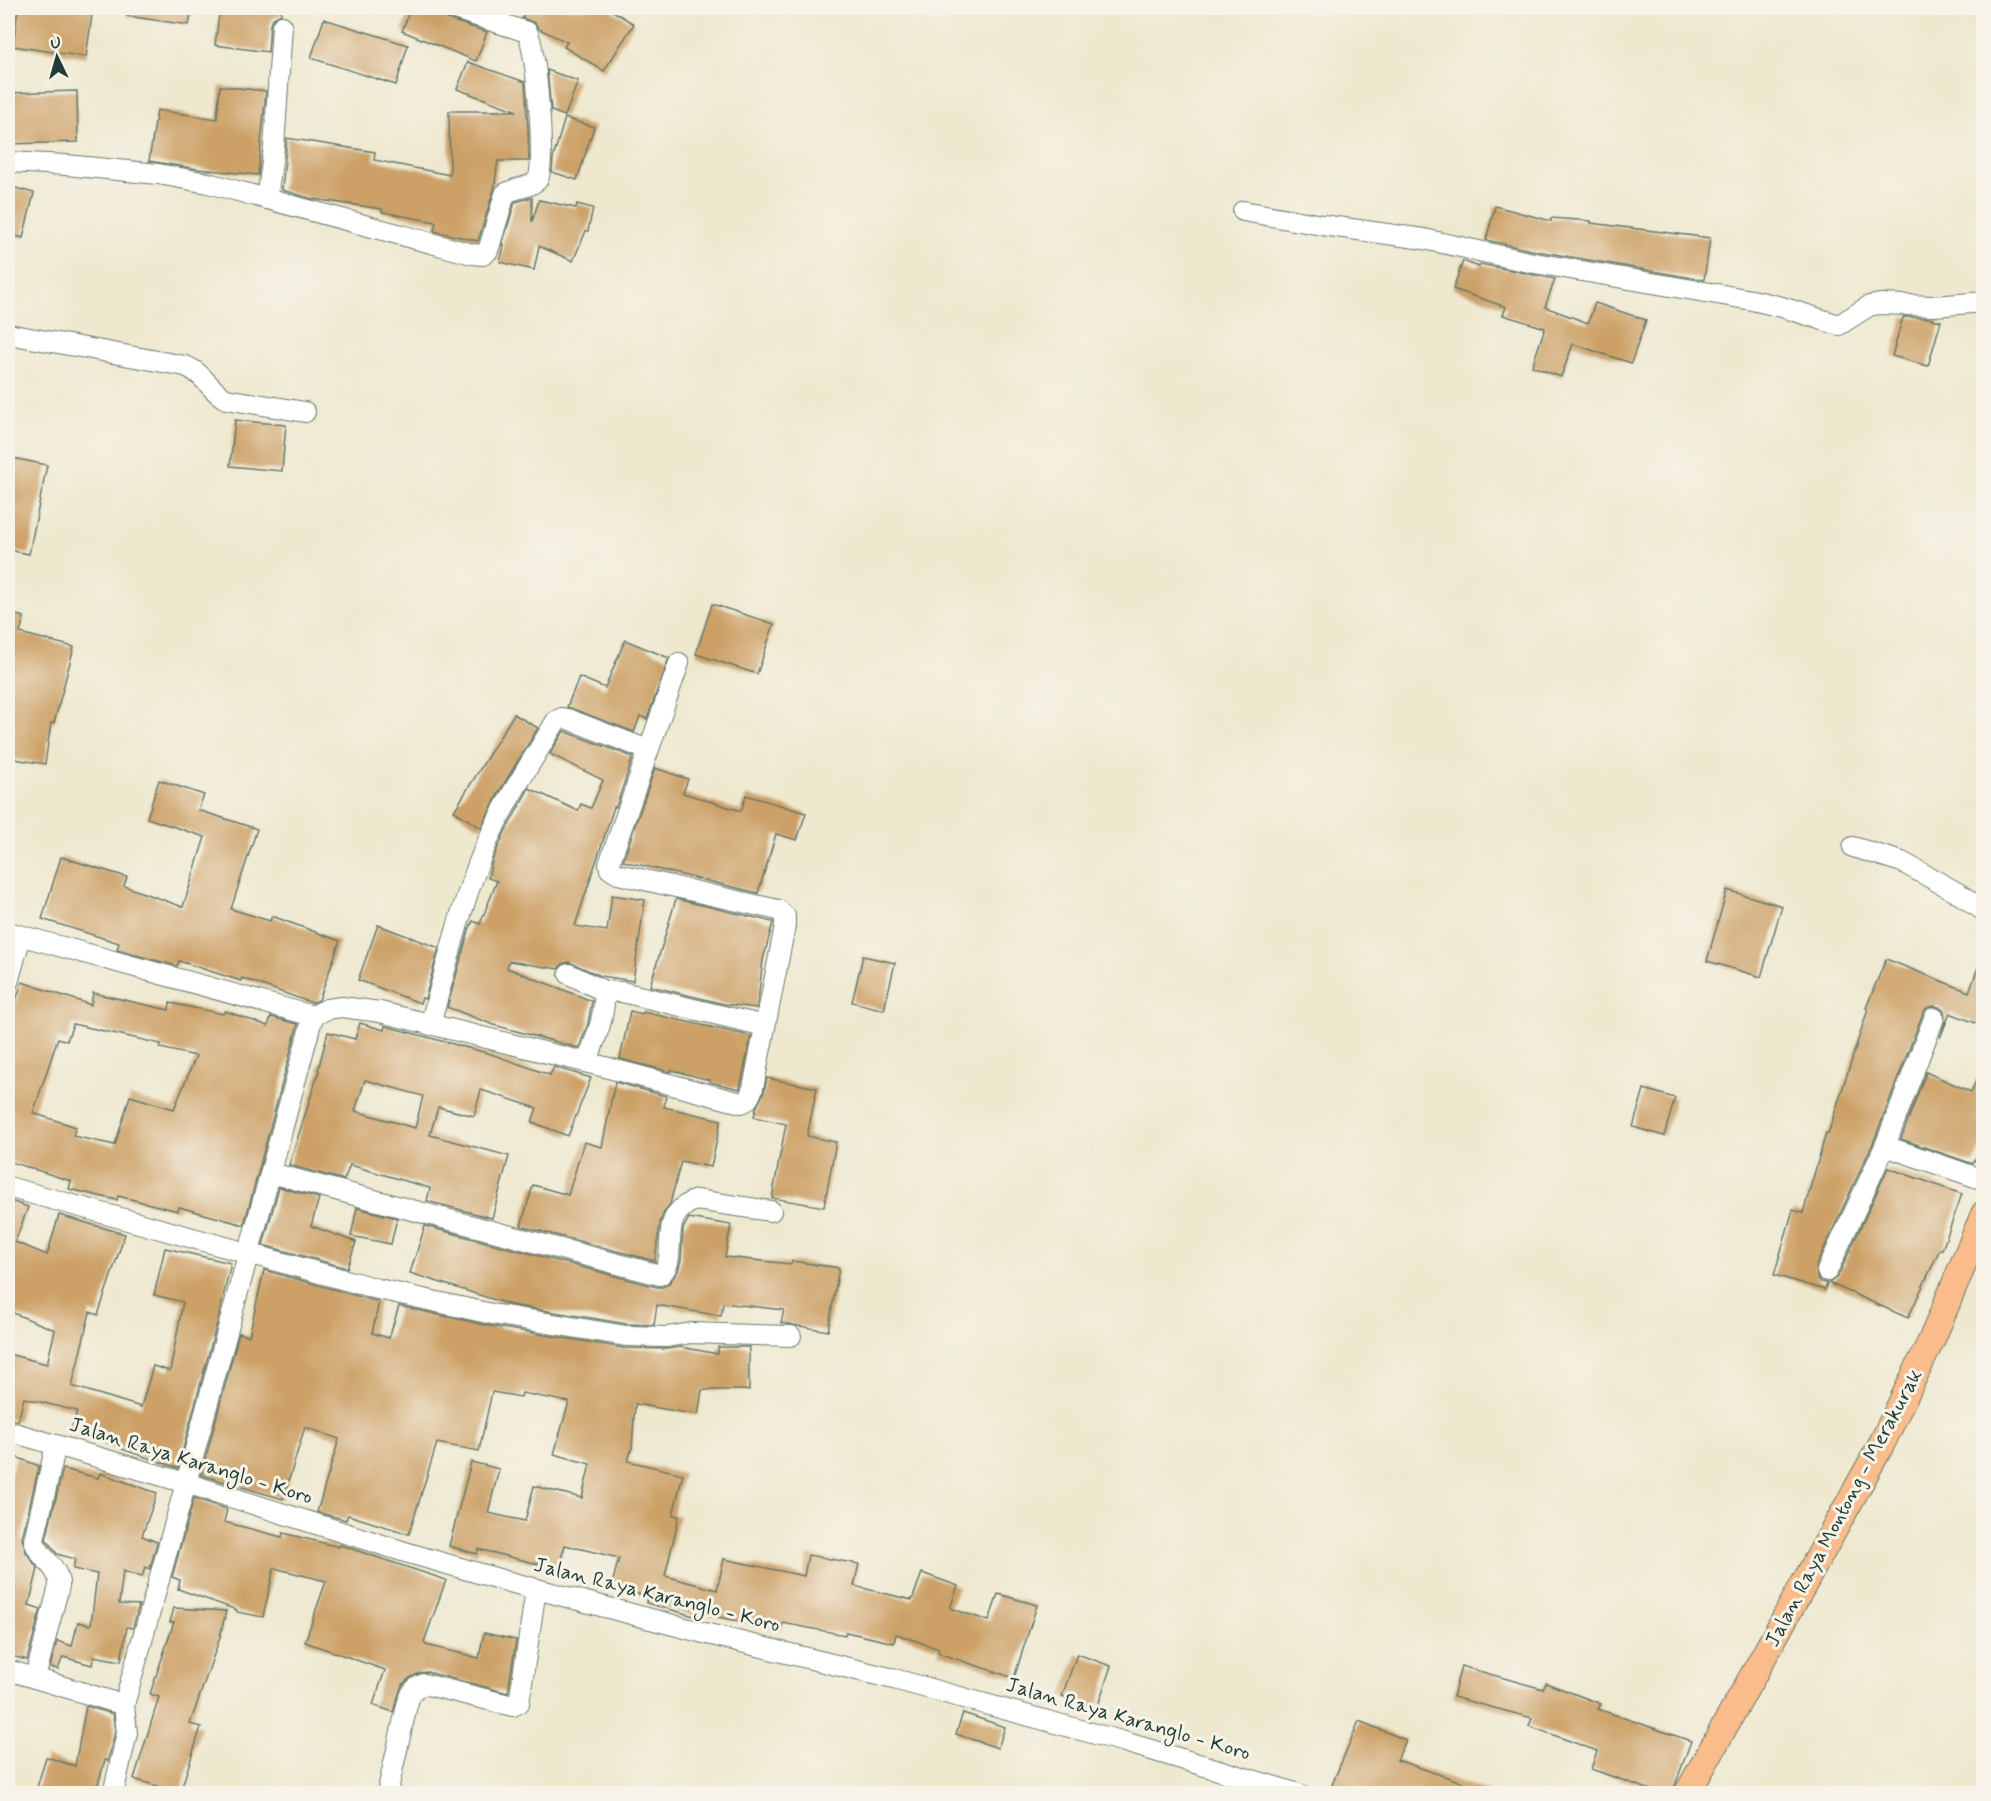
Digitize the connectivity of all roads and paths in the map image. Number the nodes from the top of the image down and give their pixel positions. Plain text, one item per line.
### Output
1 (450, 8) edge
2 (282, 26) dead end
3 (8, 162) edge
4 (267, 199) junction
5 (1243, 211) dead end
6 (1983, 302) edge
7 (8, 334) edge
8 (305, 412) dead end
9 (679, 663) dead end
10 (648, 750) junction
11 (1853, 847) dead end
12 (1983, 911) edge
13 (14, 934) edge
14 (569, 974) dead end
15 (8, 982) edge
16 (604, 991) junction
17 (313, 1016) junction
18 (1934, 1018) dead end
19 (430, 1025) junction
20 (765, 1026) junction
21 (587, 1062) junction
22 (1885, 1146) junction
23 (271, 1173) junction
24 (1983, 1180) edge
25 (8, 1187) edge
26 (771, 1211) dead end
27 (1983, 1214) edge
28 (248, 1252) junction
29 (1827, 1271) dead end
30 (791, 1336) dead end
31 (8, 1431) edge
32 (56, 1445) junction
33 (186, 1483) junction
34 (537, 1589) junction
35 (8, 1670) edge
36 (35, 1678) junction
37 (124, 1705) junction
38 (113, 1794) edge
39 (387, 1794) edge
40 (1299, 1794) edge
41 (1687, 1794) edge

1 - 4 street
2 - 4 street
3 - 4 street
5 - 6 street
7 - 8 street
9 - 10 street
10 - 19 street
10 - 20 street
11 - 12 street
13 - 15 street
13 - 17 street
14 - 16 street
16 - 20 street
16 - 21 street
17 - 19 street
17 - 23 street
18 - 22 street
19 - 21 street
20 - 21 street
22 - 24 street
22 - 29 street
23 - 26 street
23 - 28 street
25 - 28 street
27 - 41 main road, Jalan Raya Montong - Merakurak
28 - 30 street
28 - 33 street
31 - 32 street, Jalan Raya Karanglo - Koro
32 - 33 street, Jalan Raya Karanglo - Koro
32 - 36 street
33 - 34 street, Jalan Raya Karanglo - Koro
33 - 37 street
34 - 39 street
34 - 40 street, Jalan Raya Karanglo - Koro
35 - 36 street
36 - 37 street
37 - 38 street

